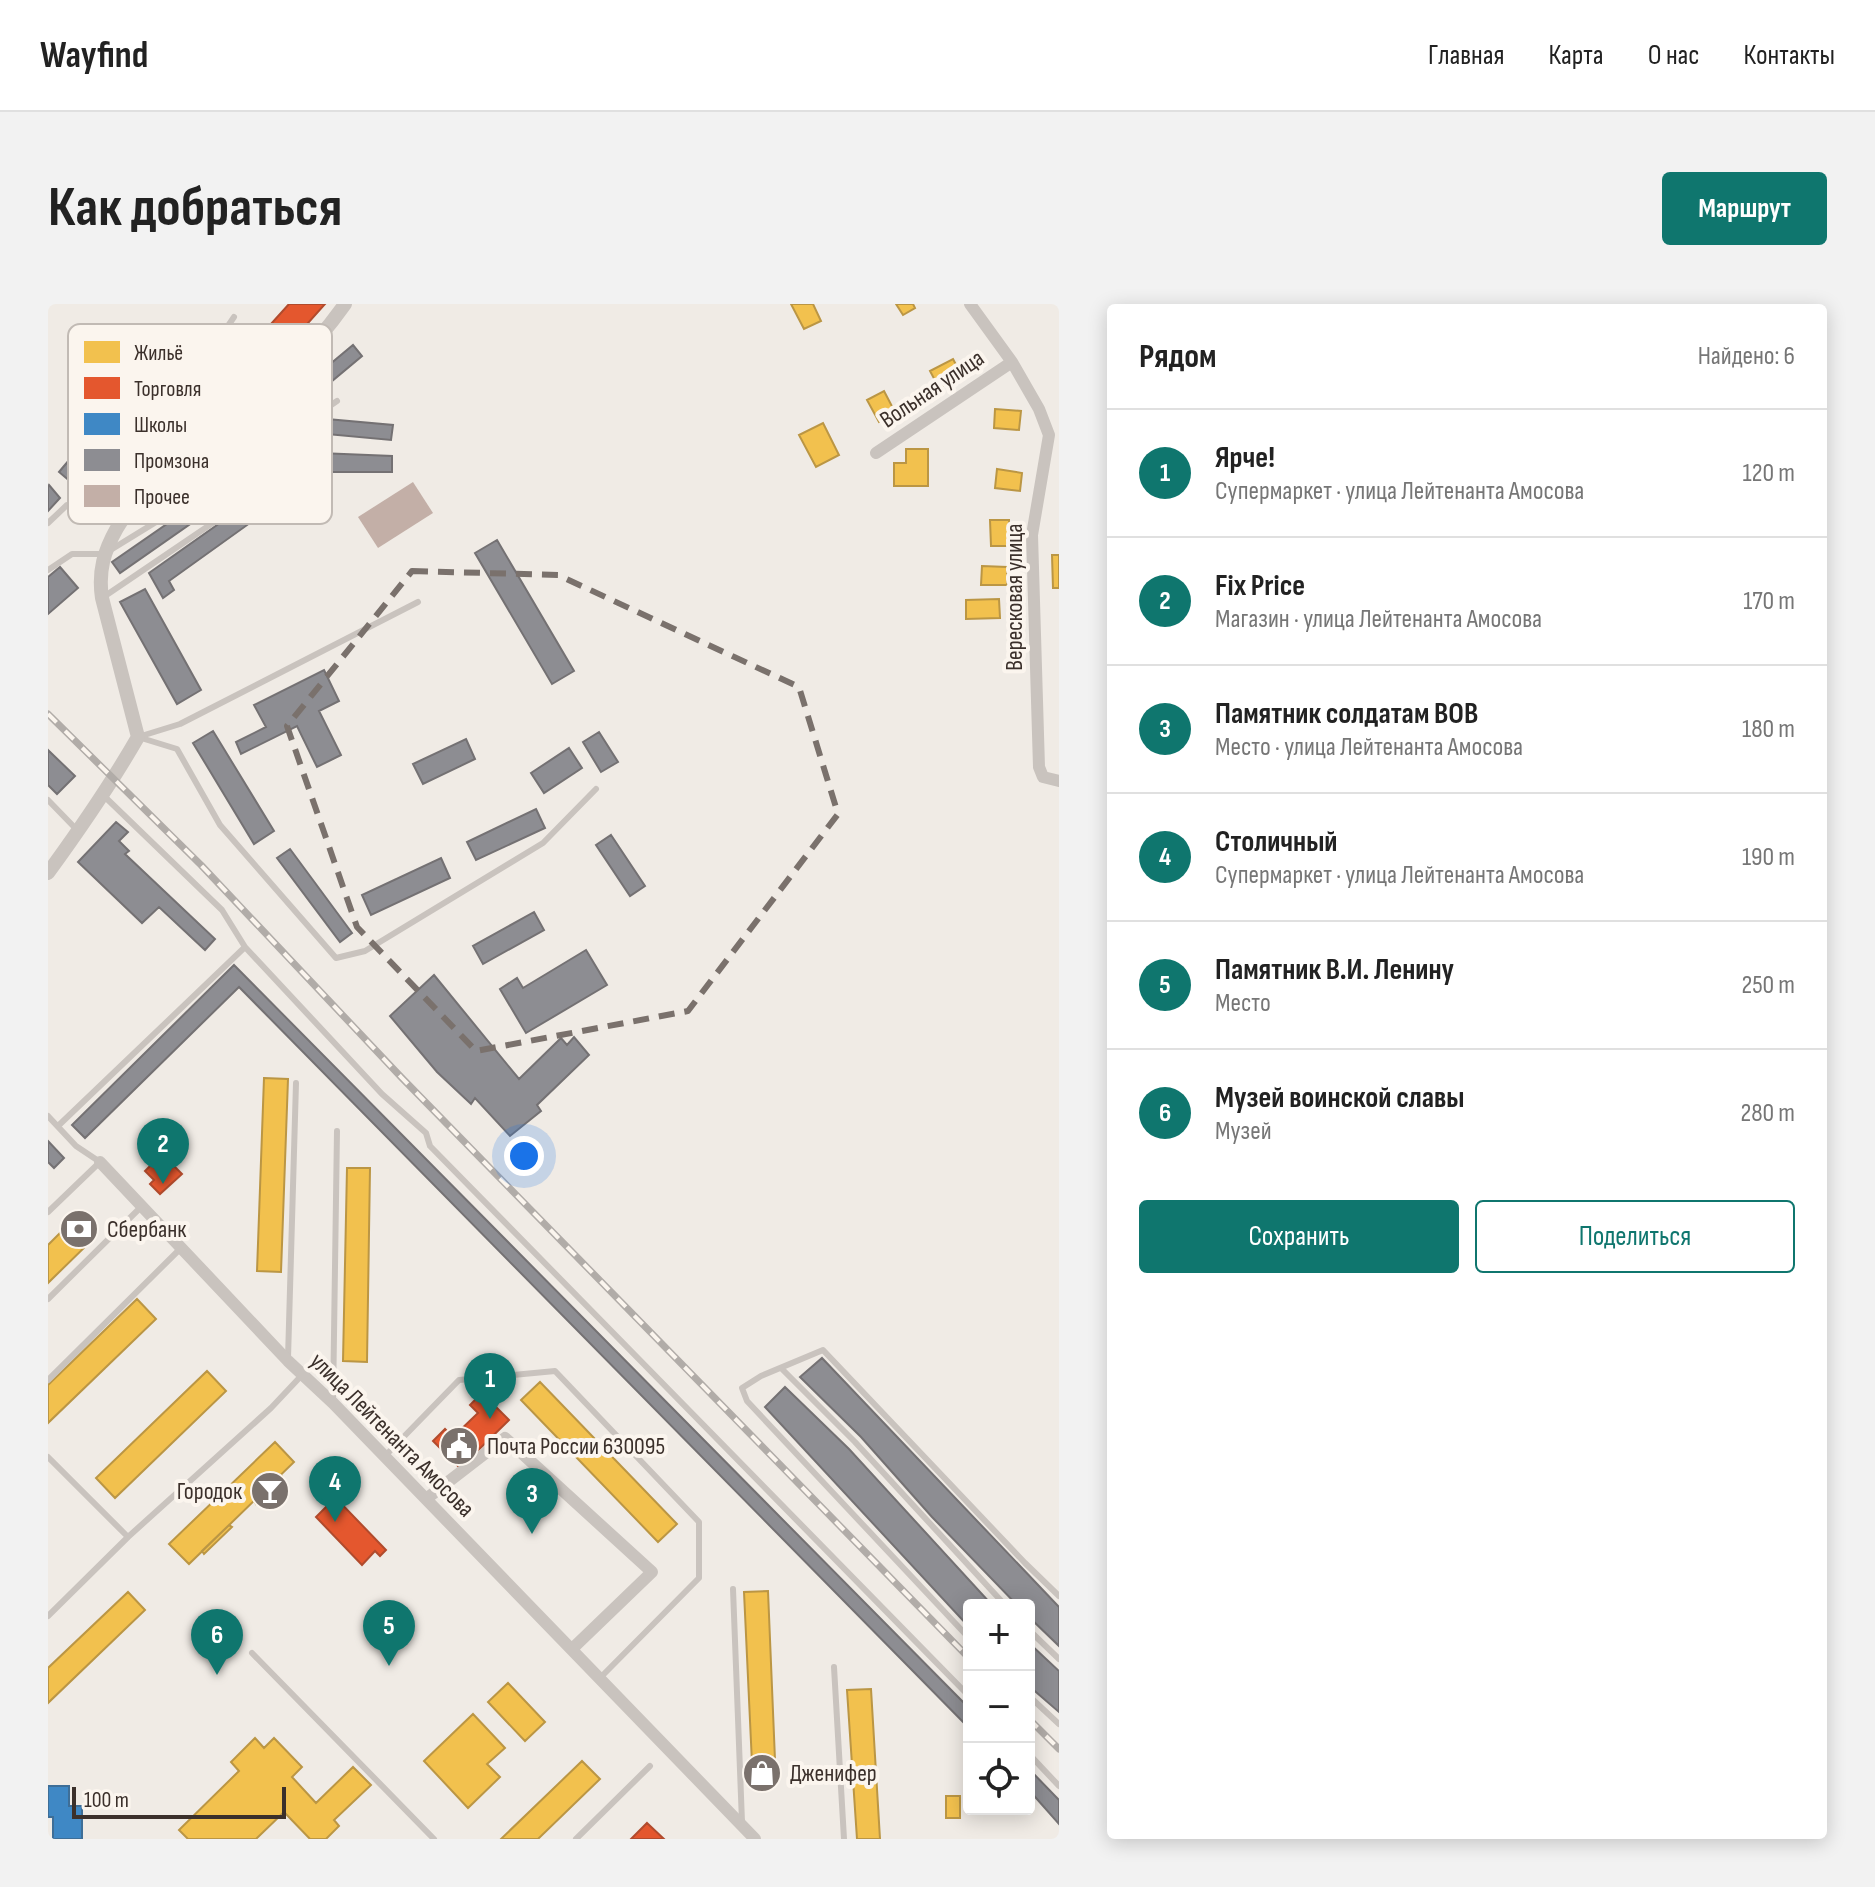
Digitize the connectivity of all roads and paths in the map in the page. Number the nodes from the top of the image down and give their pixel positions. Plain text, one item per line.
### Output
1 (345, 304) edge
2 (970, 304) edge
3 (234, 317) dead end
4 (229, 324) edge
5 (330, 324) edge
6 (1012, 362) junction
7 (337, 401) dead end
8 (332, 404) edge
9 (1054, 435) edge
10 (876, 453) dead end
11 (68, 505) edge
12 (48, 523) edge
13 (115, 524) edge
14 (153, 524) edge
15 (211, 524) edge
16 (118, 526) joint
17 (104, 554) junction
18 (48, 570) edge
19 (102, 598) junction
20 (418, 602) dead end
21 (138, 737) junction
22 (1059, 781) edge
23 (596, 789) dead end
24 (101, 794) junction
25 (48, 800) edge
26 (78, 831) junction
27 (48, 873) edge
28 (245, 947) junction
29 (296, 1083) dead end
30 (48, 1116) edge
31 (58, 1126) junction
32 (337, 1131) dead end
33 (100, 1162) junction
34 (142, 1206) junction
35 (48, 1212) edge
36 (182, 1247) junction
37 (48, 1299) edge
38 (288, 1361) junction
39 (781, 1368) junction
40 (302, 1375) junction
41 (48, 1380) edge
42 (333, 1403) junction
43 (385, 1456) junction
44 (48, 1457) edge
45 (426, 1499) junction
46 (128, 1537) junction
47 (733, 1589) dead end
48 (1059, 1596) edge
49 (999, 1599) edge
50 (48, 1616) edge
51 (963, 1632) edge
52 (1035, 1636) edge
53 (572, 1649) junction
54 (252, 1653) dead end
55 (1059, 1659) edge
56 (834, 1667) dead end
57 (600, 1678) junction
58 (963, 1690) edge
59 (1035, 1702) edge
60 (1059, 1724) edge
61 (1035, 1760) edge
62 (650, 1766) dead end
63 (1059, 1786) edge
64 (742, 1826) junction
65 (434, 1839) edge
66 (576, 1839) edge
67 (755, 1839) edge
68 (844, 1839) edge

1 - 5 street
2 - 6 street, Вересковая улица
3 - 4 lane
6 - 9 street, Вересковая улица
6 - 10 street, Вольная улица
7 - 8 lane
9 - 22 street, Вересковая улица
11 - 12 lane
13 - 16 lane
14 - 17 lane
15 - 19 lane
16 - 17 street
17 - 18 lane
17 - 19 street
19 - 21 street
20 - 21 lane
21 - 23 lane
21 - 24 street
24 - 26 street
24 - 28 lane
25 - 26 lane
26 - 27 street
28 - 31 lane
28 - 58 lane
29 - 38 lane
30 - 31 lane
31 - 33 lane
32 - 42 lane
33 - 34 street, улица Лейтенанта Амосова
33 - 35 lane
34 - 36 street, улица Лейтенанта Амосова
34 - 37 lane
36 - 38 street, улица Лейтенанта Амосова
36 - 41 lane
38 - 40 street, улица Лейтенанта Амосова
39 - 48 lane
39 - 49 lane
39 - 51 lane
40 - 42 street, улица Лейтенанта Амосова
40 - 46 lane
42 - 43 street, улица Лейтенанта Амосова
43 - 45 street, улица Лейтенанта Амосова
43 - 57 lane
44 - 46 lane
45 - 53 street, улица Лейтенанта Амосова
45 - 53 street
46 - 50 lane
47 - 64 lane
52 - 55 lane
53 - 57 street, улица Лейтенанта Амосова
54 - 65 lane
56 - 68 lane
57 - 64 street, улица Лейтенанта Амосова
59 - 60 lane
61 - 63 lane
62 - 66 lane
64 - 67 street, улица Лейтенанта Амосова

